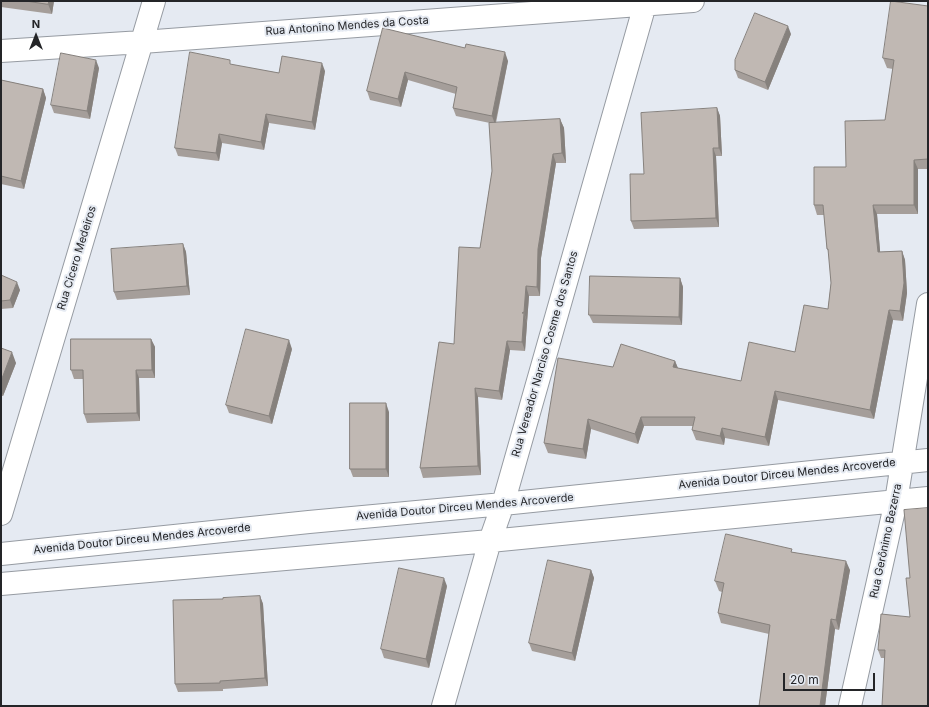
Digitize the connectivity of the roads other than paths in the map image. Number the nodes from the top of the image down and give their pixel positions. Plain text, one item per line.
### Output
1 (154, 1) edge
2 (693, 1) edge
3 (646, 2) edge
4 (142, 42) junction
5 (1, 51) edge
6 (928, 304) edge
7 (928, 460) edge
8 (902, 462) junction
9 (928, 498) edge
10 (896, 501) junction
11 (503, 504) junction
12 (1, 514) edge
13 (490, 541) junction
14 (1, 554) edge
15 (1, 584) edge
16 (443, 706) edge
17 (850, 706) edge

1 - 4 street, Rua Cícero Medeiros
2 - 3 street, Rua Antonino Mendes da Costa
3 - 4 street, Rua Antonino Mendes da Costa
3 - 11 street, Rua Vereador Narciso Cosme dos Santos
4 - 5 street, Rua Antonino Mendes da Costa
4 - 12 street, Rua Cícero Medeiros
6 - 8 street, Rua Gerônimo Bezerra
7 - 8 street, Avenida Doutor Dirceu Mendes Arcoverde
8 - 10 street, Rua Gerônimo Bezerra
8 - 11 street, Avenida Doutor Dirceu Mendes Arcoverde
9 - 10 street
10 - 13 street
10 - 17 street, Rua Gerônimo Bezerra
11 - 13 street, Rua Vereador Narciso Cosme dos Santos
11 - 14 street, Avenida Doutor Dirceu Mendes Arcoverde
13 - 15 street
13 - 16 street, Rua Vereador Narciso Cosme dos Santos

